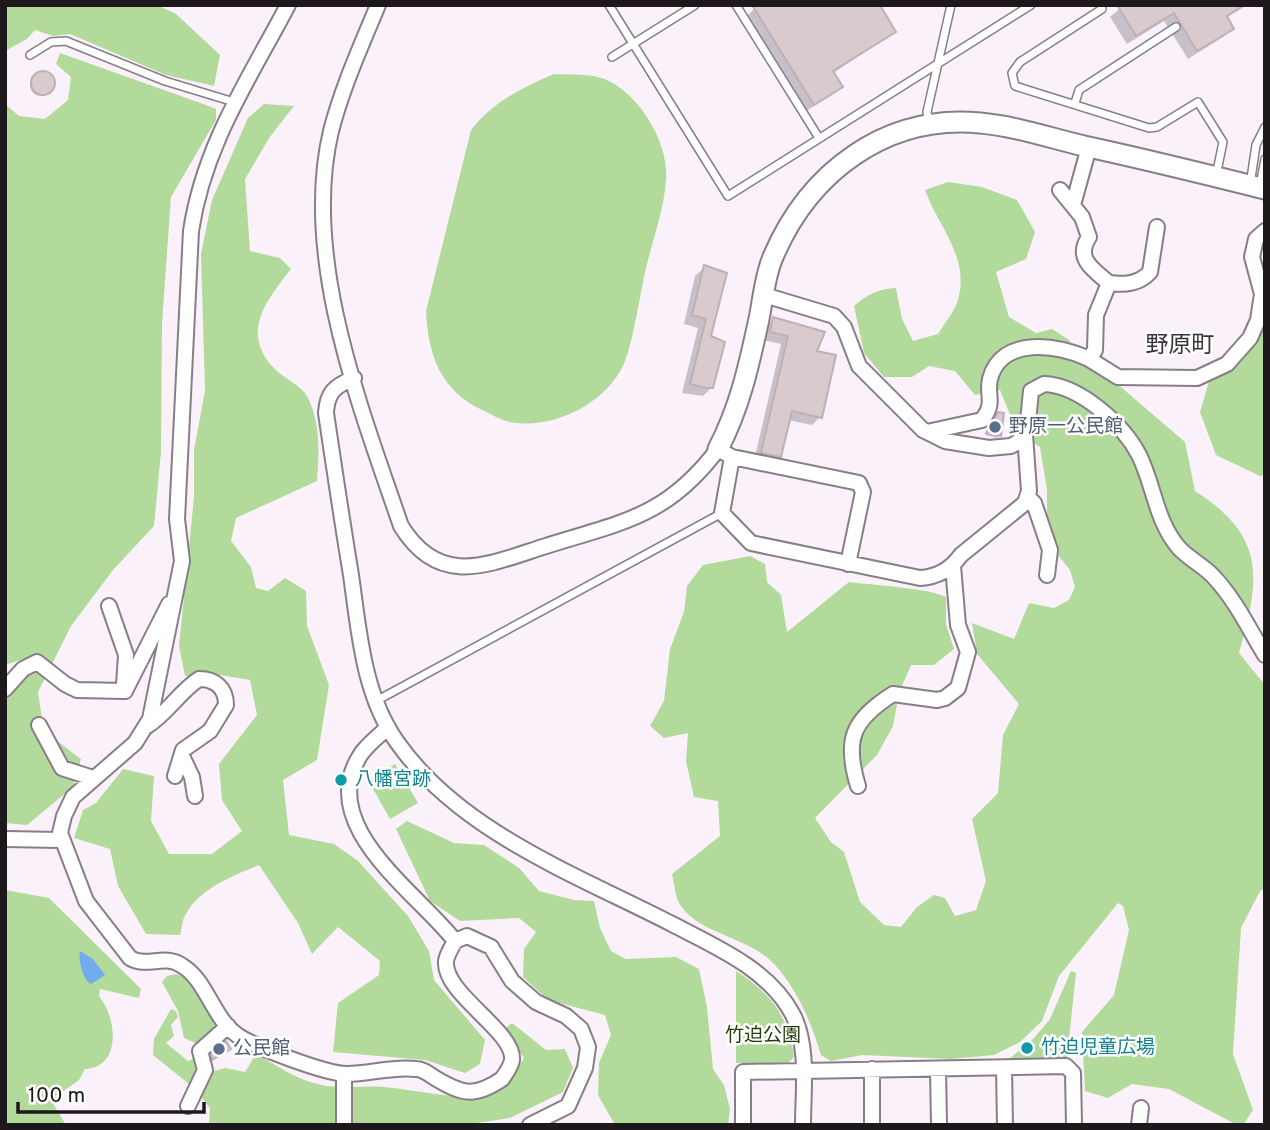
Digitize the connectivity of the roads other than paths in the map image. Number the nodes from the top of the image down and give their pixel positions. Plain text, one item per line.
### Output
1 (288, 5) edge
2 (378, 5) edge
3 (609, 5) edge
4 (695, 5) edge
5 (736, 5) edge
6 (951, 5) edge
7 (1031, 5) edge
8 (1102, 9) dead end
9 (1177, 27) dead end
10 (633, 44) junction
11 (30, 55) dead end
12 (612, 57) dead end
13 (938, 64) junction
14 (233, 102) junction
15 (1075, 103) junction
16 (930, 125) junction
17 (1265, 127) edge
18 (819, 138) junction
19 (1089, 146) junction
20 (1265, 159) edge
21 (1216, 176) junction
22 (1258, 187) edge
23 (1060, 190) dead end
24 (1073, 205) junction
25 (1157, 227) dead end
26 (1265, 231) edge
27 (1109, 283) junction
28 (764, 295) junction
29 (1089, 359) junction
30 (354, 378) junction
31 (927, 432) junction
32 (1025, 435) junction
33 (725, 453) junction
34 (1028, 496) junction
35 (722, 513) junction
36 (848, 565) junction
37 (953, 566) junction
38 (1047, 575) dead end
39 (176, 591) junction
40 (109, 606) dead end
41 (1265, 655) edge
42 (5, 689) edge
43 (125, 691) junction
44 (376, 701) junction
45 (39, 725) dead end
46 (145, 727) junction
47 (388, 727) junction
48 (182, 756) junction
49 (175, 776) dead end
50 (93, 778) junction
51 (858, 786) dead end
52 (194, 796) dead end
53 (5, 839) edge
54 (60, 840) junction
55 (455, 941) junction
56 (228, 1026) junction
57 (1004, 1068) junction
58 (872, 1069) junction
59 (938, 1069) junction
60 (802, 1070) junction
61 (344, 1075) junction
62 (188, 1107) dead end
63 (1141, 1108) dead end
64 (344, 1125) edge
65 (530, 1125) edge
66 (743, 1125) edge
67 (803, 1125) edge
68 (872, 1125) edge
69 (939, 1125) edge
70 (1004, 1125) edge
71 (1073, 1125) edge
72 (1139, 1125) edge

1 - 14 street
2 - 30 street
3 - 10 lane
4 - 10 lane
5 - 18 lane
6 - 13 lane
7 - 13 lane
8 - 15 lane
9 - 15 lane
10 - 12 lane
10 - 18 lane
11 - 14 lane
13 - 16 lane
13 - 18 lane
14 - 39 street
15 - 21 lane
16 - 19 street
16 - 28 street
17 - 22 lane
19 - 21 street
19 - 24 street
20 - 22 lane
21 - 22 street
23 - 24 street
24 - 27 street
25 - 27 street
26 - 29 street
27 - 29 street
28 - 31 street
28 - 33 street
29 - 31 street
30 - 33 street
30 - 44 street
31 - 32 street
32 - 34 street
32 - 41 street
33 - 35 street
33 - 36 street
34 - 37 street
34 - 38 street
35 - 36 street
35 - 44 lane
36 - 37 street
37 - 51 street
39 - 43 street
39 - 46 street
40 - 43 street
42 - 43 street
44 - 47 street
45 - 50 street
46 - 48 street
46 - 50 street
47 - 55 street
47 - 60 street
48 - 49 street
48 - 52 street
50 - 54 street
53 - 54 street
54 - 56 street
55 - 61 street
55 - 65 street
56 - 61 street
56 - 62 street
57 - 59 street
57 - 70 street
57 - 71 street
58 - 59 street
58 - 60 street
58 - 68 street
59 - 69 street
60 - 66 street
60 - 67 street
61 - 64 street
63 - 72 street

